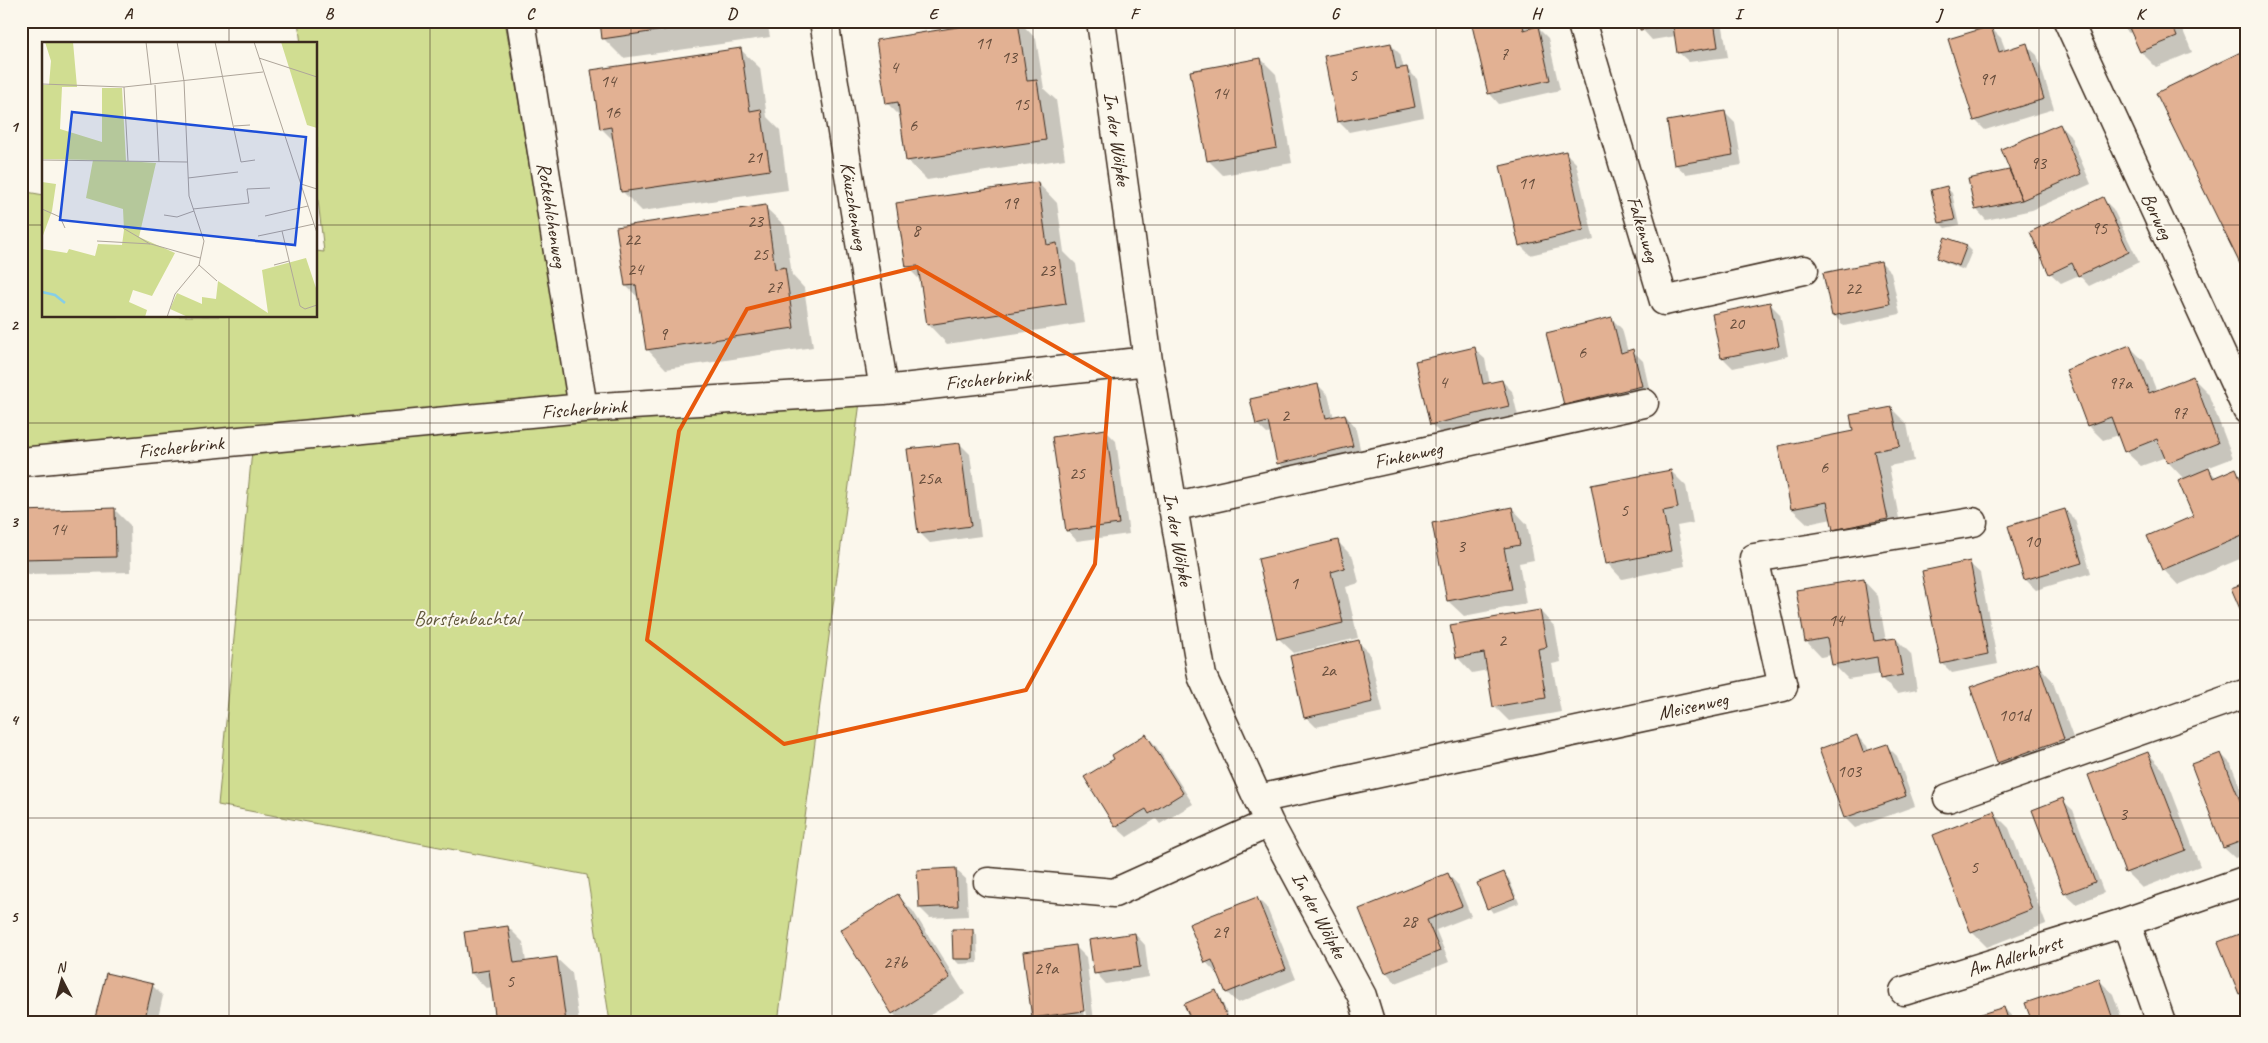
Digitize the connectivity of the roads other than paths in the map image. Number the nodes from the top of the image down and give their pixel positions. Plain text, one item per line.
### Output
1 (521, 21) edge
2 (824, 21) edge
3 (1101, 21) edge
4 (1581, 21) edge
5 (2068, 21) edge
6 (1804, 270) dead end
7 (1148, 361) junction
8 (884, 390) junction
9 (1644, 403) dead end
10 (583, 408) junction
11 (2247, 410) edge
12 (21, 462) edge
13 (1172, 507) junction
14 (1972, 522) dead end
15 (2247, 693) edge
16 (1948, 798) dead end
17 (1264, 811) junction
18 (2247, 880) edge
19 (988, 882) dead end
20 (2126, 922) junction
21 (1904, 991) dead end
22 (1370, 1022) edge
23 (2161, 1022) edge

1 - 10 street, Rotkehlchenweg
2 - 8 street, Käuzchenweg
3 - 7 street, In der Wölpke
4 - 6 street, Falkenweg
5 - 11 street, Borweg
7 - 8 street, Fischerbrink
7 - 13 street, In der Wölpke
8 - 10 street, Fischerbrink
9 - 13 street, Finkenweg
10 - 12 street, Fischerbrink
13 - 17 street, In der Wölpke
14 - 17 street, Meisenweg
15 - 16 street
17 - 19 street
17 - 22 street, In der Wölpke
18 - 20 street, Am Adlerhorst
20 - 21 street, Am Adlerhorst
20 - 23 street

